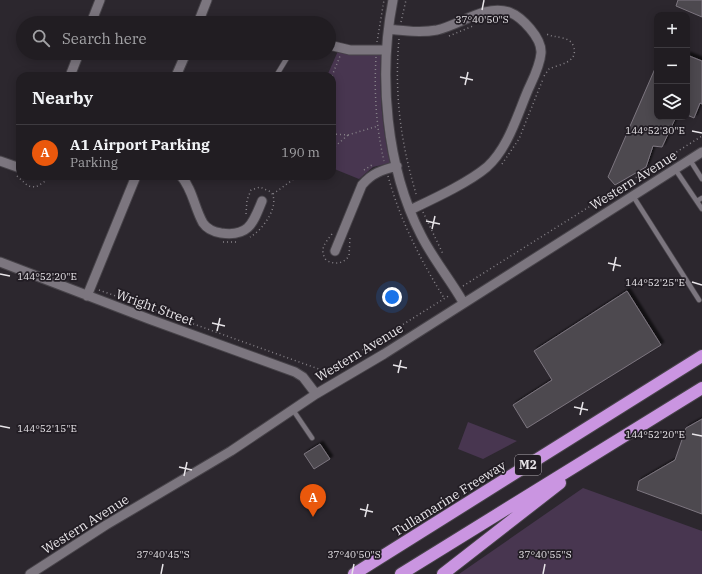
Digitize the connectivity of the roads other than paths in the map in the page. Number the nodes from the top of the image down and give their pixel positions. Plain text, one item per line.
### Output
1 (100, 0) edge
2 (207, 0) edge
3 (393, 0) edge
4 (94, 16) edge
5 (201, 16) edge
6 (389, 29) junction
7 (336, 46) edge
8 (386, 50) junction
9 (76, 60) edge
10 (183, 60) edge
11 (286, 60) edge
12 (72, 72) edge
13 (178, 72) edge
14 (278, 72) edge
15 (702, 152) edge
16 (690, 160) junction
17 (0, 161) edge
18 (397, 166) junction
19 (675, 169) junction
20 (16, 170) edge
21 (702, 179) edge
22 (134, 180) edge
23 (184, 180) edge
24 (633, 196) junction
25 (702, 198) edge
26 (262, 201) dead end
27 (697, 201) junction
28 (702, 209) edge
29 (410, 210) junction
30 (335, 251) dead end
31 (0, 262) edge
32 (87, 296) junction
33 (699, 300) dead end
34 (463, 302) junction
35 (702, 356) edge
36 (702, 388) edge
37 (316, 394) junction
38 (293, 410) junction
39 (312, 438) dead end
40 (609, 446) junction
41 (30, 574) edge
42 (354, 574) edge
43 (401, 574) edge
44 (443, 574) edge

1 - 4 street
2 - 5 street
3 - 6 street
6 - 8 street
6 - 29 street
7 - 8 street
8 - 18 street
9 - 12 street
10 - 13 street
11 - 14 lane
15 - 16 street, Western Avenue
16 - 19 street, Western Avenue
16 - 21 lane
17 - 20 street
18 - 29 street
18 - 30 street
19 - 24 street, Western Avenue
19 - 27 lane
22 - 32 street
23 - 26 street
24 - 33 lane
24 - 34 street, Western Avenue
25 - 27 lane
27 - 28 lane
29 - 34 street
31 - 32 street, Wright Street
32 - 37 street, Wright Street
34 - 37 street, Western Avenue
35 - 42 highway, Tullamarine Freeway / M2
36 - 40 highway, M2
37 - 38 street, Western Avenue
38 - 39 lane
38 - 41 street, Western Avenue
40 - 43 highway, M2
40 - 44 highway

